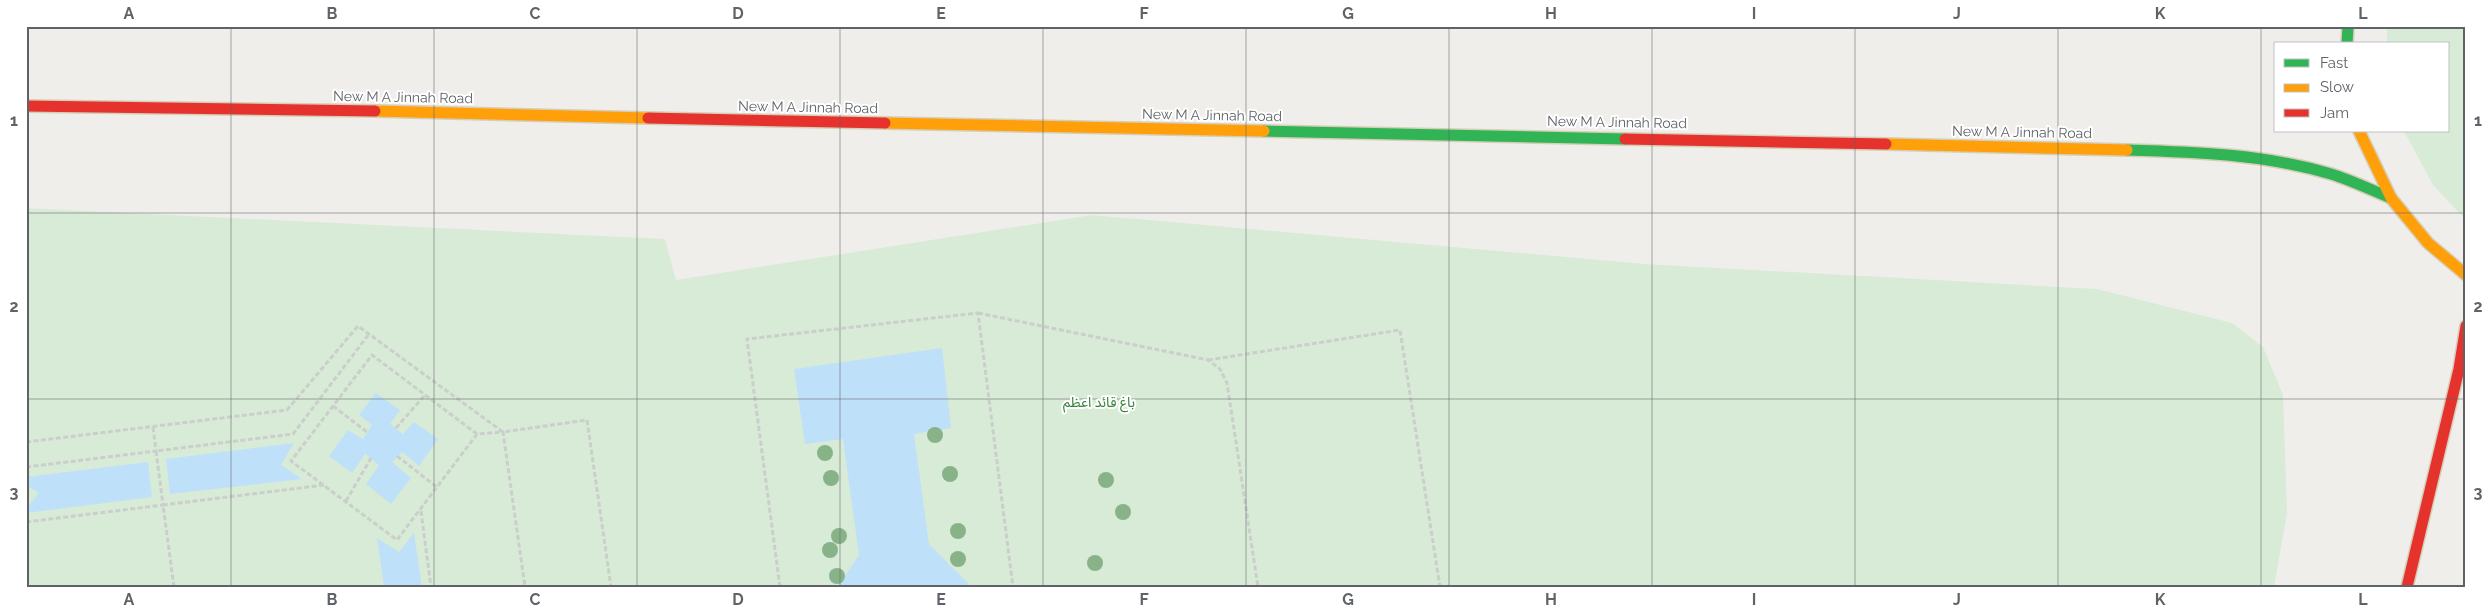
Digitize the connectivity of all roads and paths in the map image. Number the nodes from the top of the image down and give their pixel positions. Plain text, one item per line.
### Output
1 (2348, 26) edge
2 (2347, 42) edge
3 (26, 106) edge
4 (2360, 132) edge
5 (2391, 198) junction
6 (2466, 275) edge
7 (978, 313) junction
8 (2466, 326) edge
9 (369, 334) junction
10 (1208, 360) junction
11 (425, 395) junction
12 (333, 406) junction
13 (152, 427) junction
14 (396, 428) dead end
15 (367, 432) dead end
16 (503, 432) junction
17 (477, 434) junction
18 (26, 442) edge
19 (156, 451) junction
20 (397, 456) dead end
21 (371, 458) dead end
22 (26, 467) edge
23 (324, 485) junction
24 (438, 488) junction
25 (346, 501) junction
26 (163, 505) junction
27 (421, 511) junction
28 (26, 522) edge
29 (174, 587) edge
30 (432, 587) edge
31 (525, 587) edge
32 (611, 587) edge
33 (780, 587) edge
34 (1013, 587) edge
35 (1258, 587) edge
36 (1440, 587) edge
37 (2407, 587) edge

1 - 2 main road
3 - 5 main road, New M A Jinnah Road
4 - 5 main road
5 - 6 main road
7 - 10 path
7 - 33 path
7 - 34 path
8 - 37 main road
9 - 13 path
9 - 16 path
9 - 19 path
10 - 35 path
10 - 36 path
11 - 12 path
11 - 14 path
11 - 17 path
12 - 15 path
12 - 23 path
13 - 18 path
13 - 19 path
16 - 17 path
16 - 31 path
16 - 32 path
17 - 24 path
19 - 22 path
19 - 26 path
20 - 24 path
21 - 25 path
23 - 25 path
23 - 26 path
24 - 27 path
25 - 27 path
26 - 28 path
26 - 29 path
27 - 30 path

